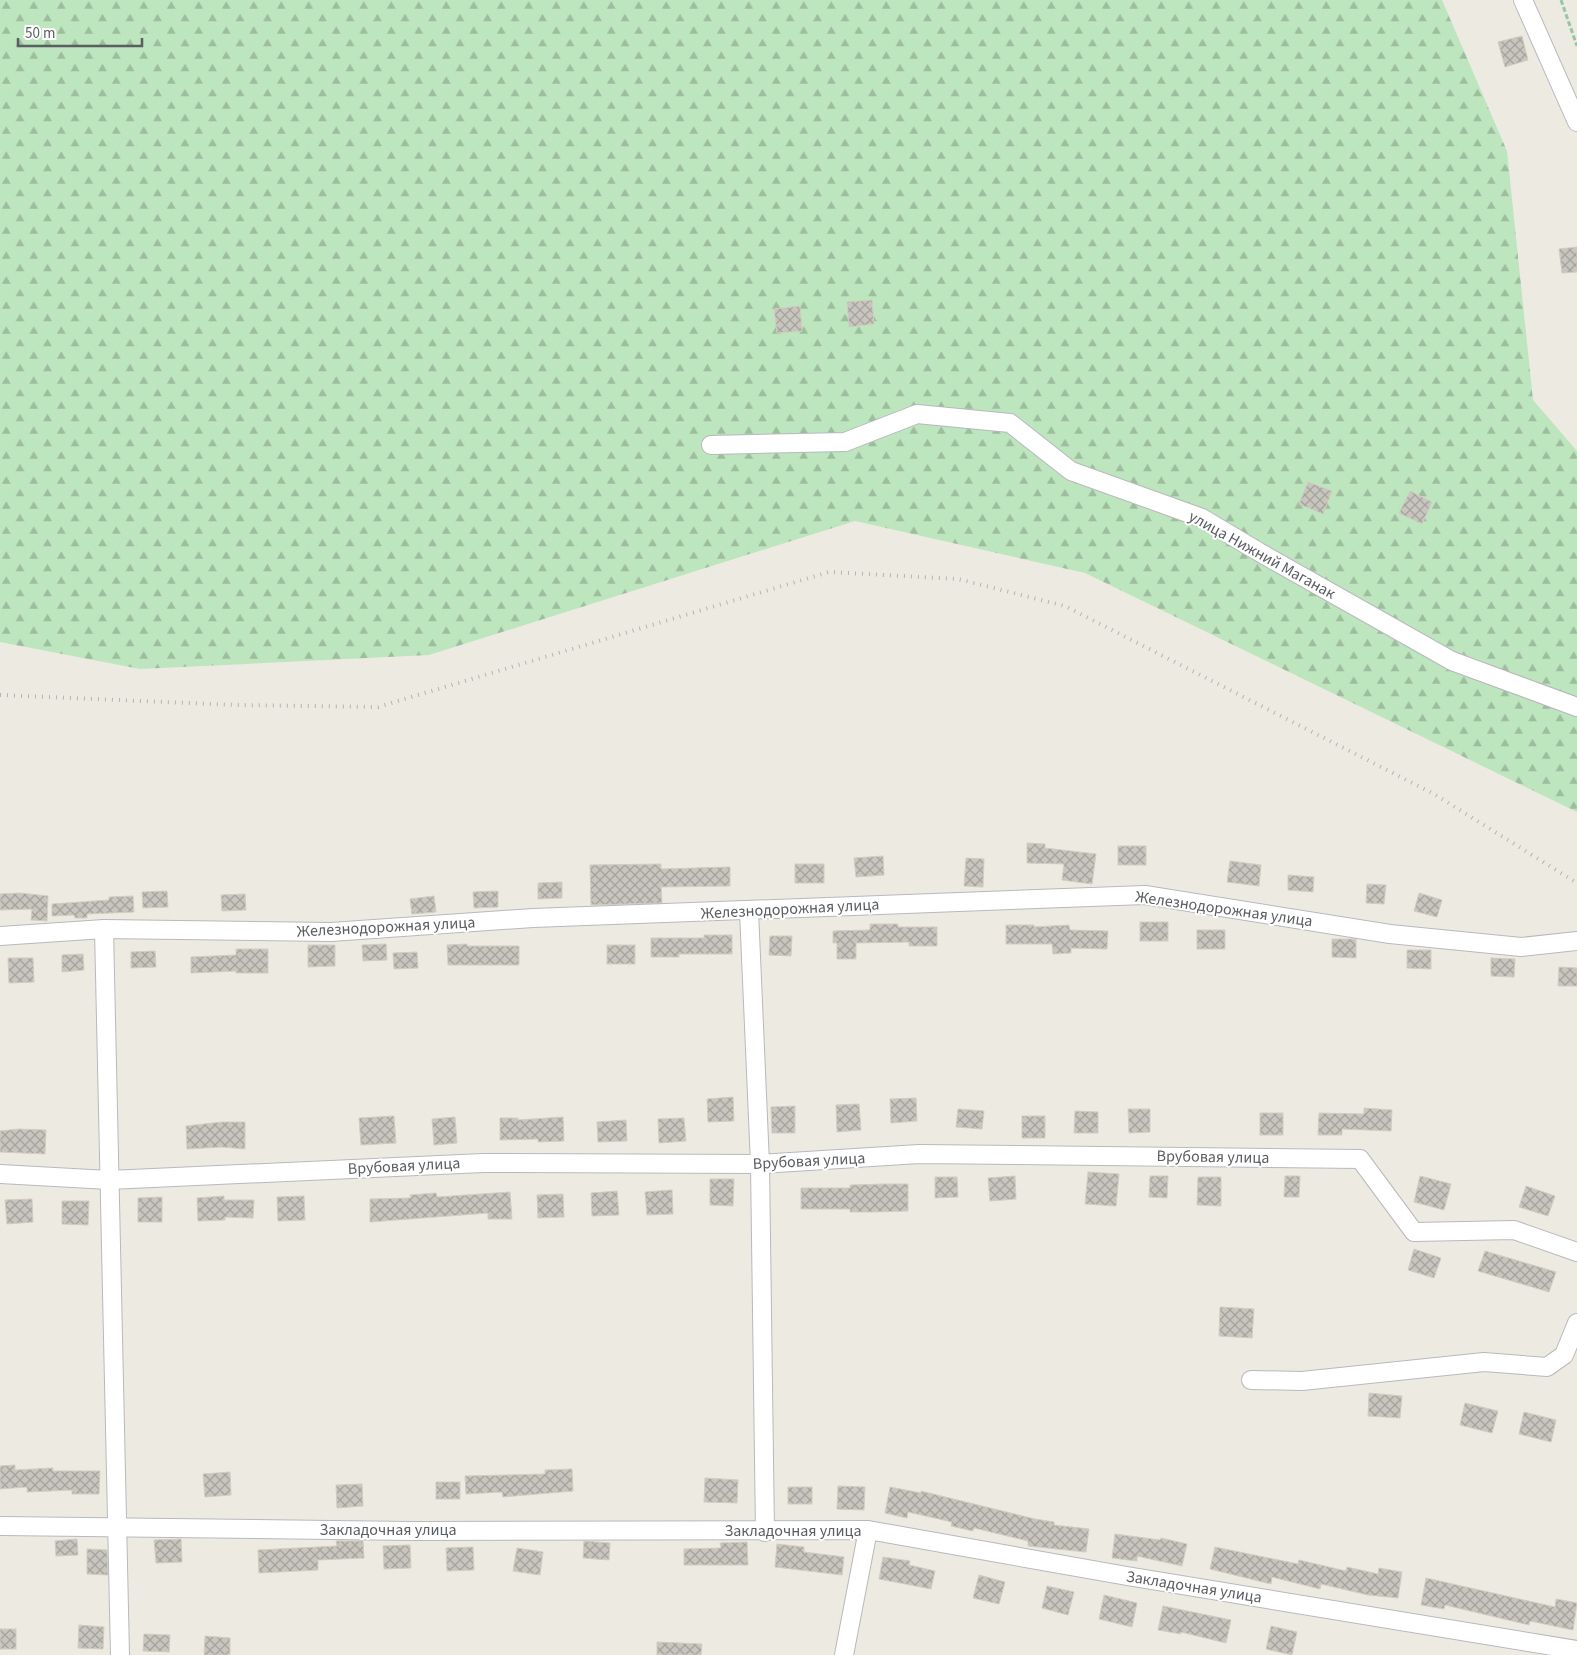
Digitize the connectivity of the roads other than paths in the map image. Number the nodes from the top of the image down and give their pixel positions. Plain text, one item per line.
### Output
1 (1523, 0) edge
2 (1577, 122) edge
3 (711, 446) dead end
4 (1577, 707) edge
5 (749, 911) junction
6 (104, 929) junction
7 (0, 936) edge
8 (1577, 941) edge
9 (760, 1164) junction
10 (0, 1174) edge
11 (109, 1180) junction
12 (1577, 1252) edge
13 (1577, 1323) edge
14 (1251, 1380) dead end
15 (0, 1526) edge
16 (118, 1528) junction
17 (868, 1530) junction
18 (765, 1532) junction
19 (1577, 1650) edge
20 (120, 1655) edge
21 (844, 1655) edge

1 - 2 street
3 - 4 street, улица Нижний Маганак
5 - 6 street, Железнодорожная улица
5 - 8 street, Железнодорожная улица
5 - 9 street
6 - 7 street, Железнодорожная улица
6 - 11 street
9 - 11 street, Врубовая улица
9 - 12 street, Врубовая улица
9 - 18 street
10 - 11 street, Врубовая улица
11 - 16 street
13 - 14 street
15 - 16 street, Закладочная улица
16 - 18 street, Закладочная улица
16 - 20 street
17 - 18 street, Закладочная улица
17 - 19 street, Закладочная улица
17 - 21 street

